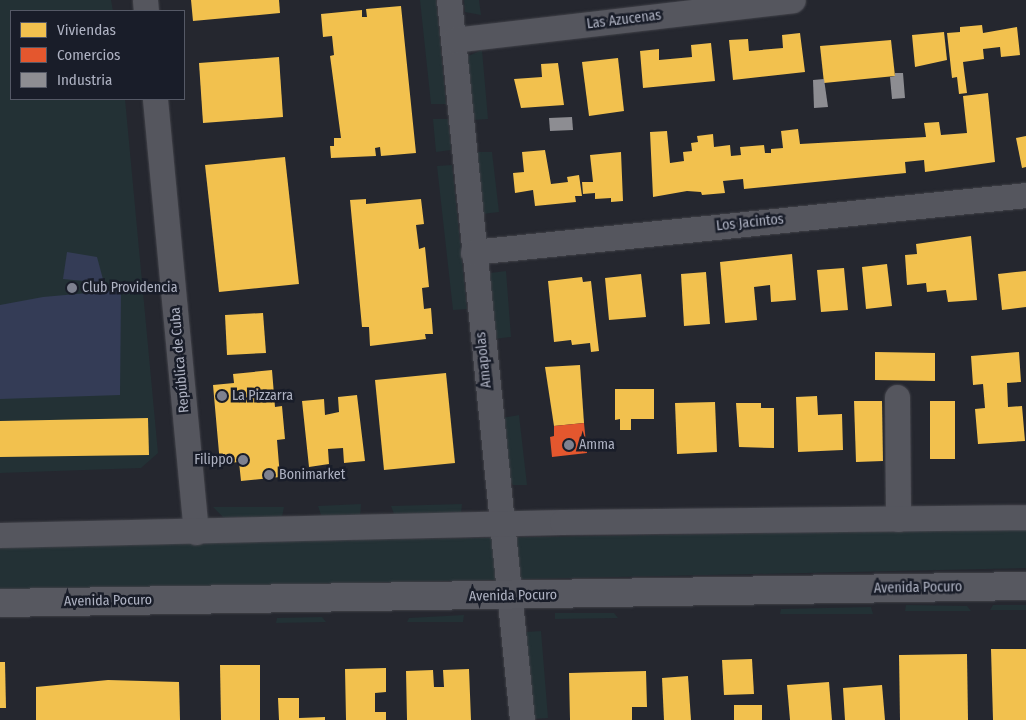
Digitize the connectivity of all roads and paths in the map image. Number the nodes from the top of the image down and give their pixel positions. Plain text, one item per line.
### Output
1 (450, 0) edge
2 (793, 0) edge
3 (454, 40) junction
4 (155, 100) edge
5 (1026, 195) edge
6 (473, 252) junction
7 (897, 397) dead end
8 (1026, 517) edge
9 (898, 519) junction
10 (502, 524) junction
11 (196, 532) junction
12 (0, 535) edge
13 (1026, 586) edge
14 (509, 596) junction
15 (0, 603) edge
16 (522, 720) edge

1 - 3 street, Amapolas
2 - 3 street, Las Azucenas
3 - 6 street, Amapolas
4 - 11 street, República de Cuba
5 - 6 street, Los Jacintos
6 - 10 street, Amapolas
7 - 9 street
8 - 9 street
9 - 10 street
10 - 11 street
10 - 14 street, Amapolas
11 - 12 street
13 - 14 main road, Avenida Pocuro
14 - 15 main road, Avenida Pocuro
14 - 16 street, Amapolas

